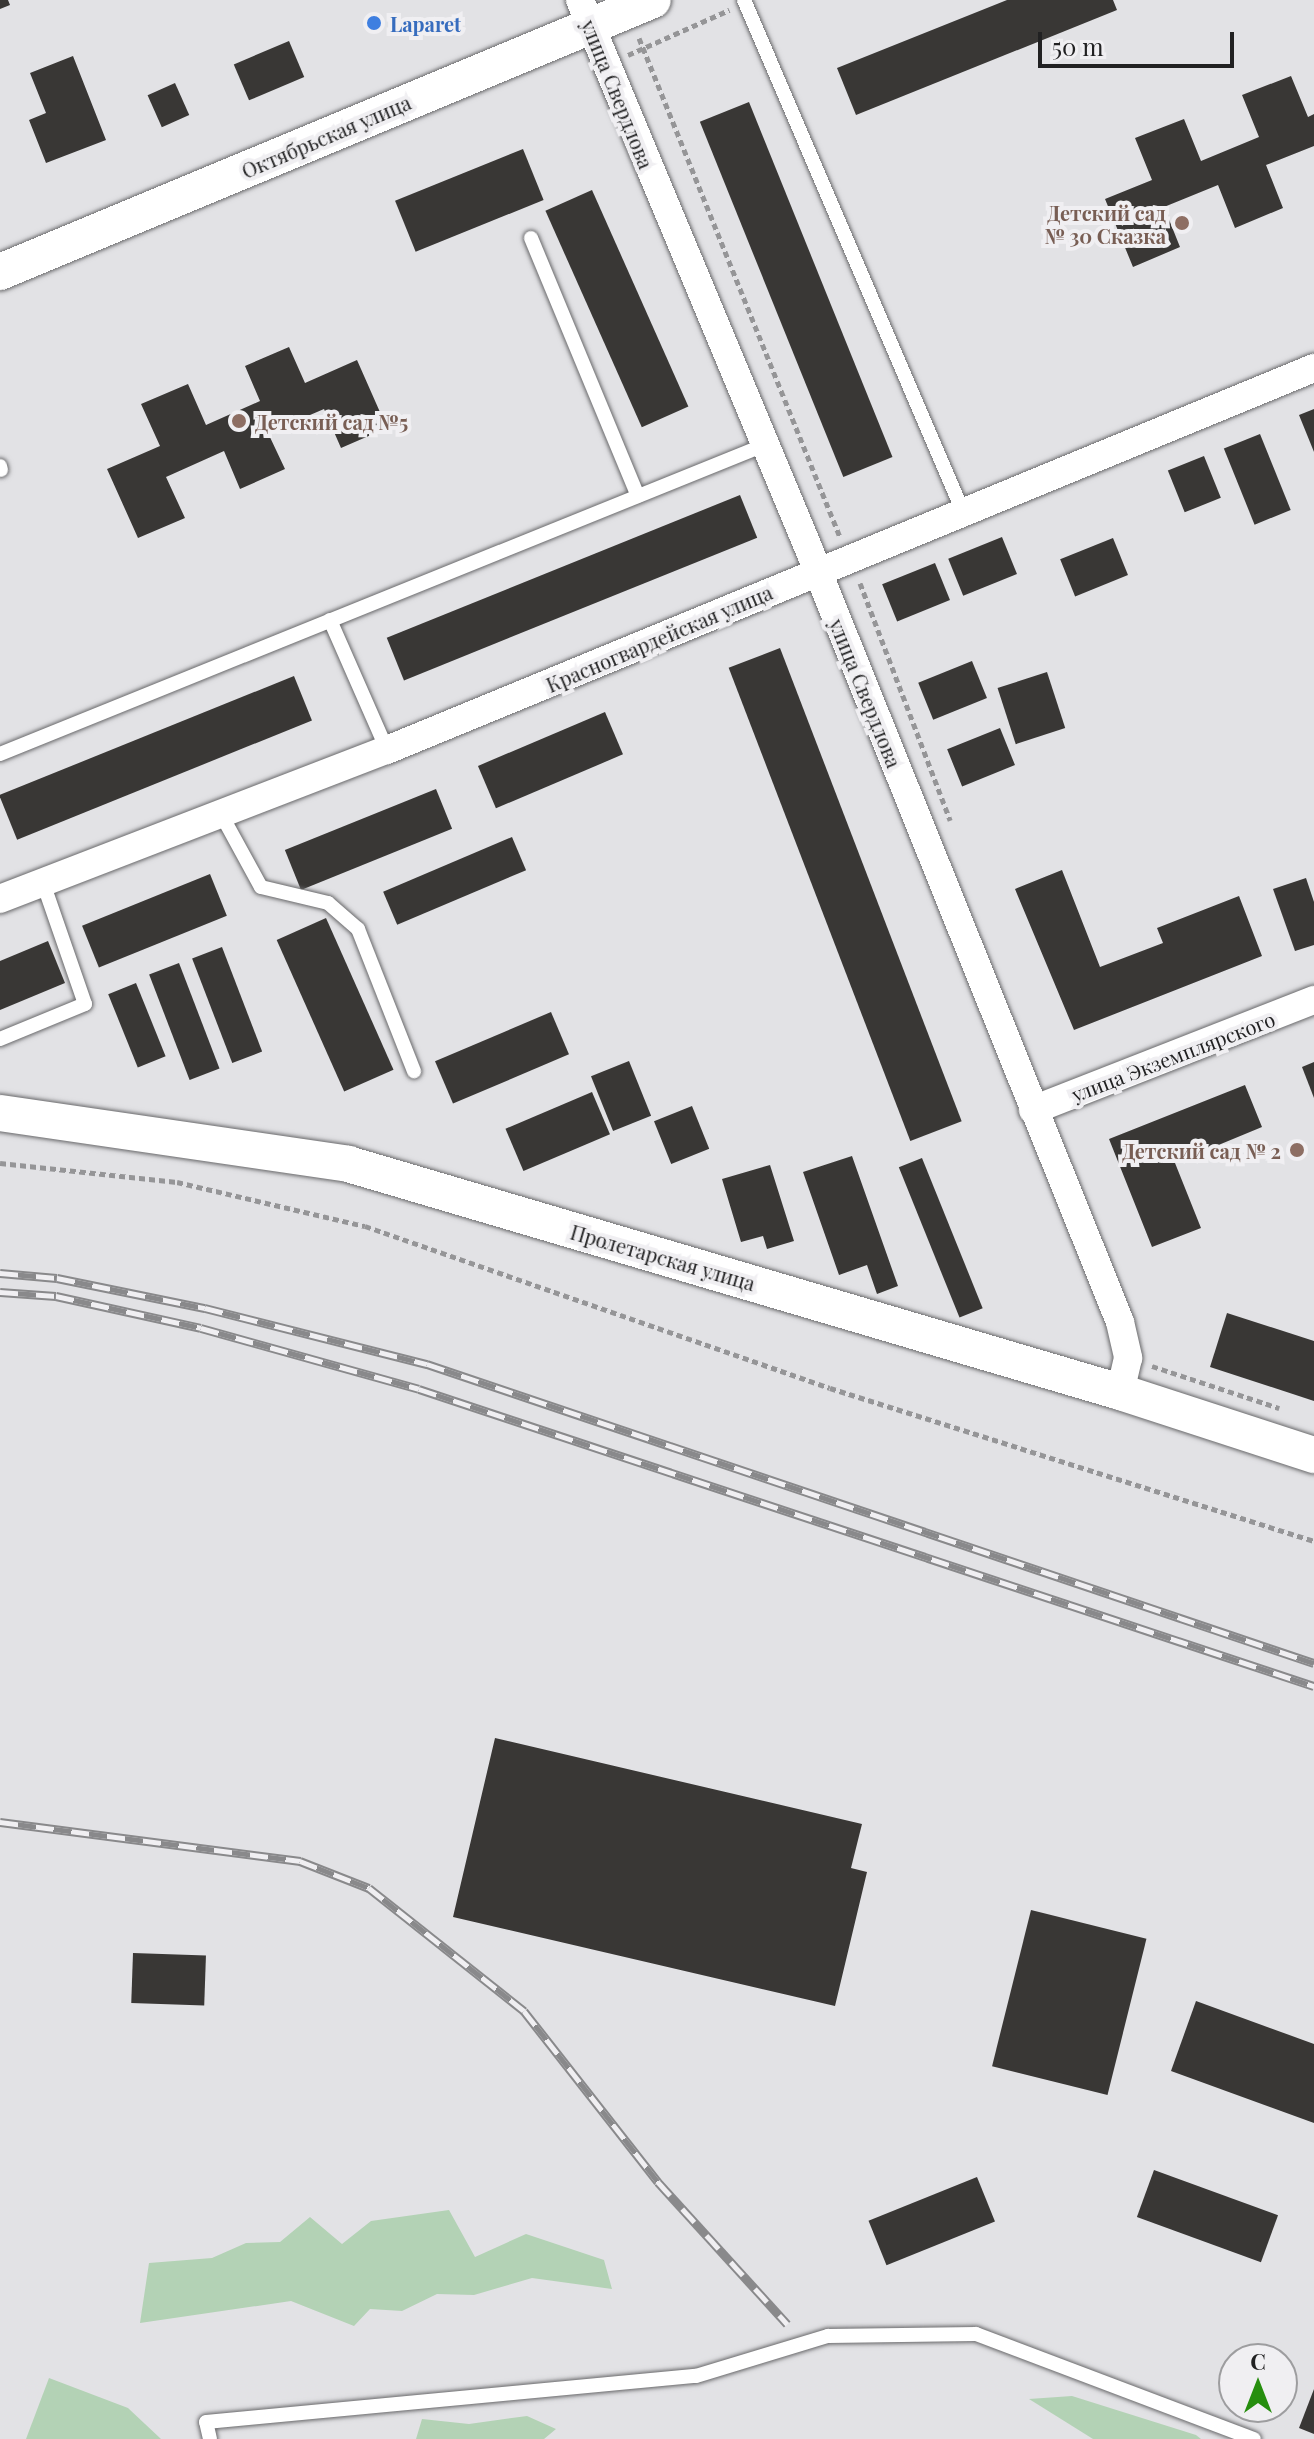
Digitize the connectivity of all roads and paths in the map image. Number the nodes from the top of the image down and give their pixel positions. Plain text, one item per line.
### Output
1 (653, 0) edge
2 (744, 1) edge
3 (585, 13) edge
4 (606, 65) junction
5 (531, 238) dead end
6 (0, 272) edge
7 (1314, 368) edge
8 (762, 446) junction
9 (638, 496) junction
10 (964, 514) junction
11 (818, 571) junction
12 (330, 620) junction
13 (387, 750) junction
14 (0, 754) edge
15 (221, 814) junction
16 (43, 883) junction
17 (0, 899) edge
18 (1314, 1000) edge
19 (0, 1039) edge
20 (414, 1071) dead end
21 (1033, 1110) junction
22 (0, 1113) edge
23 (0, 1163) edge
24 (1124, 1375) junction
25 (1285, 1410) dead end
26 (1314, 1455) edge
27 (1314, 1541) edge
28 (210, 2439) edge
29 (1254, 2439) edge

1 - 3 street, Октябрьская улица
2 - 4 path
2 - 10 lane
3 - 4 street, улица Свердлова
3 - 6 street, Октябрьская улица
4 - 8 street, улица Свердлова
5 - 9 lane
7 - 10 street, Красногвардейская улица
8 - 9 lane
8 - 11 street, улица Свердлова
9 - 12 lane
10 - 11 street, Красногвардейская улица
11 - 13 street, Красногвардейская улица
11 - 21 street, улица Свердлова
12 - 13 lane
12 - 14 lane
13 - 15 street, Красногвардейская улица
15 - 16 street, Красногвардейская улица
15 - 20 lane
16 - 17 street, Красногвардейская улица
16 - 19 lane
18 - 21 street, улица Экземплярского
21 - 24 street, улица Свердлова
22 - 24 street, Пролетарская улица
23 - 27 path
24 - 25 path
24 - 26 street, Пролетарская улица
28 - 29 lane

